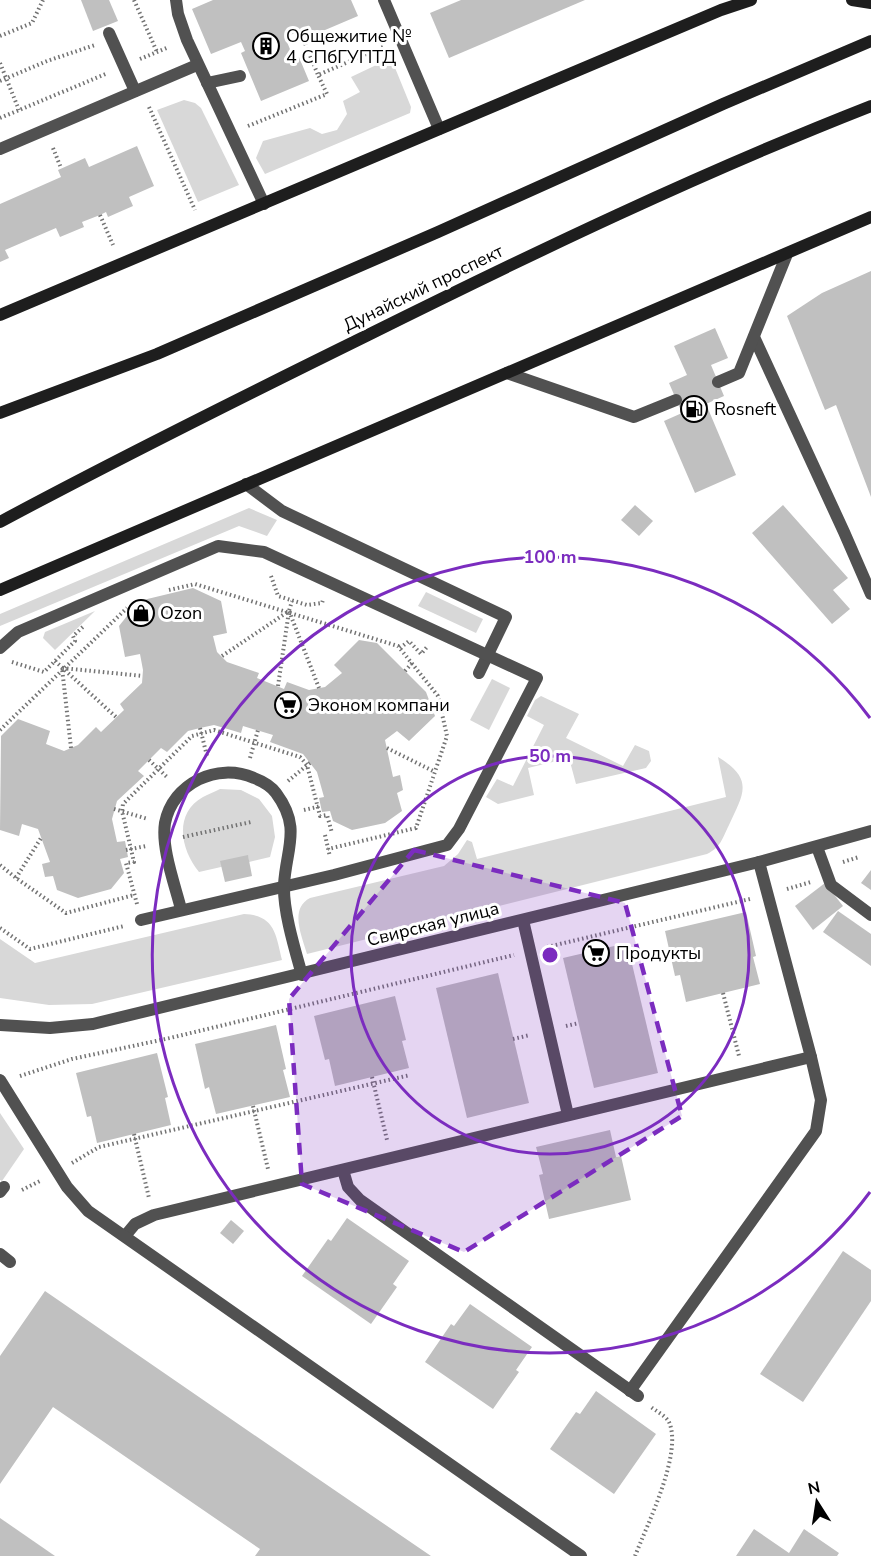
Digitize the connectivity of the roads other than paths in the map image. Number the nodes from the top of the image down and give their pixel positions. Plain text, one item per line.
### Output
1 (176, 0) edge
2 (384, 0) edge
3 (751, 0) edge
4 (852, 0) edge
5 (871, 3) edge
6 (111, 36) road end
7 (871, 41) edge
8 (198, 65) junction
9 (240, 76) dead end
10 (207, 83) junction
11 (138, 90) junction
12 (871, 106) edge
13 (439, 129) junction
14 (0, 149) edge
15 (264, 204) junction
16 (871, 217) edge
17 (787, 254) junction
18 (0, 315) edge
19 (754, 337) junction
20 (507, 373) junction
21 (718, 382) dead end
22 (676, 400) dead end
23 (0, 413) edge
24 (246, 484) junction
25 (0, 522) edge
26 (0, 590) edge
27 (871, 594) edge
28 (0, 648) edge
29 (488, 654) junction
30 (479, 674) dead end
31 (871, 831) edge
32 (817, 847) junction
33 (759, 862) junction
34 (284, 886) junction
35 (181, 909) junction
36 (871, 915) edge
37 (141, 920) road end
38 (523, 920) junction
39 (302, 975) junction
40 (0, 1025) edge
41 (811, 1057) junction
42 (1, 1082) edge
43 (568, 1115) junction
44 (343, 1170) junction
45 (125, 1236) junction
46 (581, 1556) edge

1 - 8 street
2 - 13 street
3 - 13 main road
4 - 5 main road
6 - 11 street
7 - 23 main road
8 - 10 street
8 - 11 street
9 - 10 street
10 - 15 street
11 - 14 street
12 - 25 main road, Дунайский проспект
13 - 15 main road
15 - 18 main road
16 - 17 main road
17 - 19 street
17 - 20 main road
19 - 21 street
19 - 27 street
20 - 22 street
20 - 24 main road
24 - 26 main road
24 - 29 street
28 - 29 street
29 - 30 street
29 - 34 street
31 - 32 street, Свирская улица
32 - 33 street, Свирская улица
32 - 36 street
33 - 38 street, Свирская улица
33 - 41 street
34 - 35 street
34 - 35 street
34 - 39 street
35 - 37 street
38 - 39 street, Свирская улица
38 - 43 street
39 - 40 street, Свирская улица
41 - 43 street
41 - 44 street
42 - 45 street
43 - 44 street
44 - 45 street
45 - 46 street

